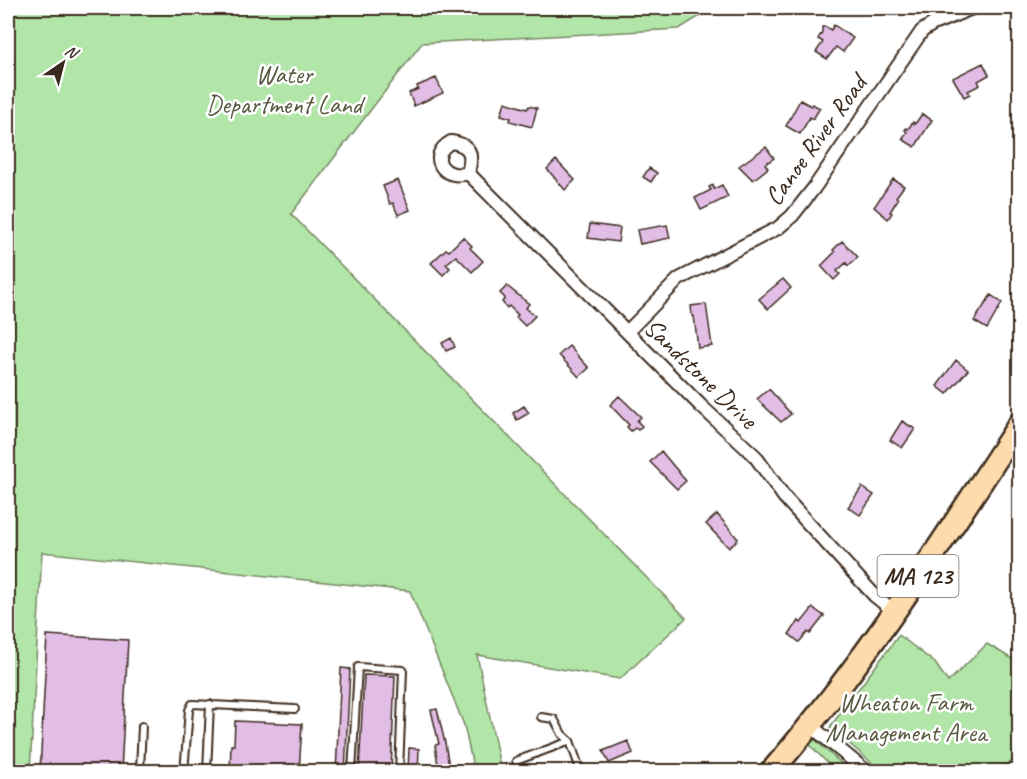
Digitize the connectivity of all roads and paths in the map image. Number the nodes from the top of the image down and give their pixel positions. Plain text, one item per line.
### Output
1 (972, 8) edge
2 (468, 172) dead end
3 (627, 332) junction
4 (1020, 423) edge
5 (894, 611) junction
6 (210, 704) junction
7 (295, 709) dead end
8 (541, 717) dead end
9 (142, 726) dead end
10 (811, 726) junction
11 (570, 741) junction
12 (516, 761) dead end
13 (142, 771) edge
14 (184, 771) edge
15 (207, 771) edge
16 (352, 771) edge
17 (399, 771) edge
18 (581, 771) edge
19 (771, 771) edge
20 (867, 771) edge

1 - 3 street, Canoe River Road
2 - 3 street, Sandstone Drive
3 - 5 street, Sandstone Drive
4 - 5 highway, MA 123
5 - 10 highway, MA 123
6 - 7 lane
6 - 14 lane
6 - 15 lane
8 - 11 lane
9 - 13 lane
10 - 19 highway, MA 123
10 - 20 street
11 - 12 lane
11 - 18 lane
16 - 17 lane

